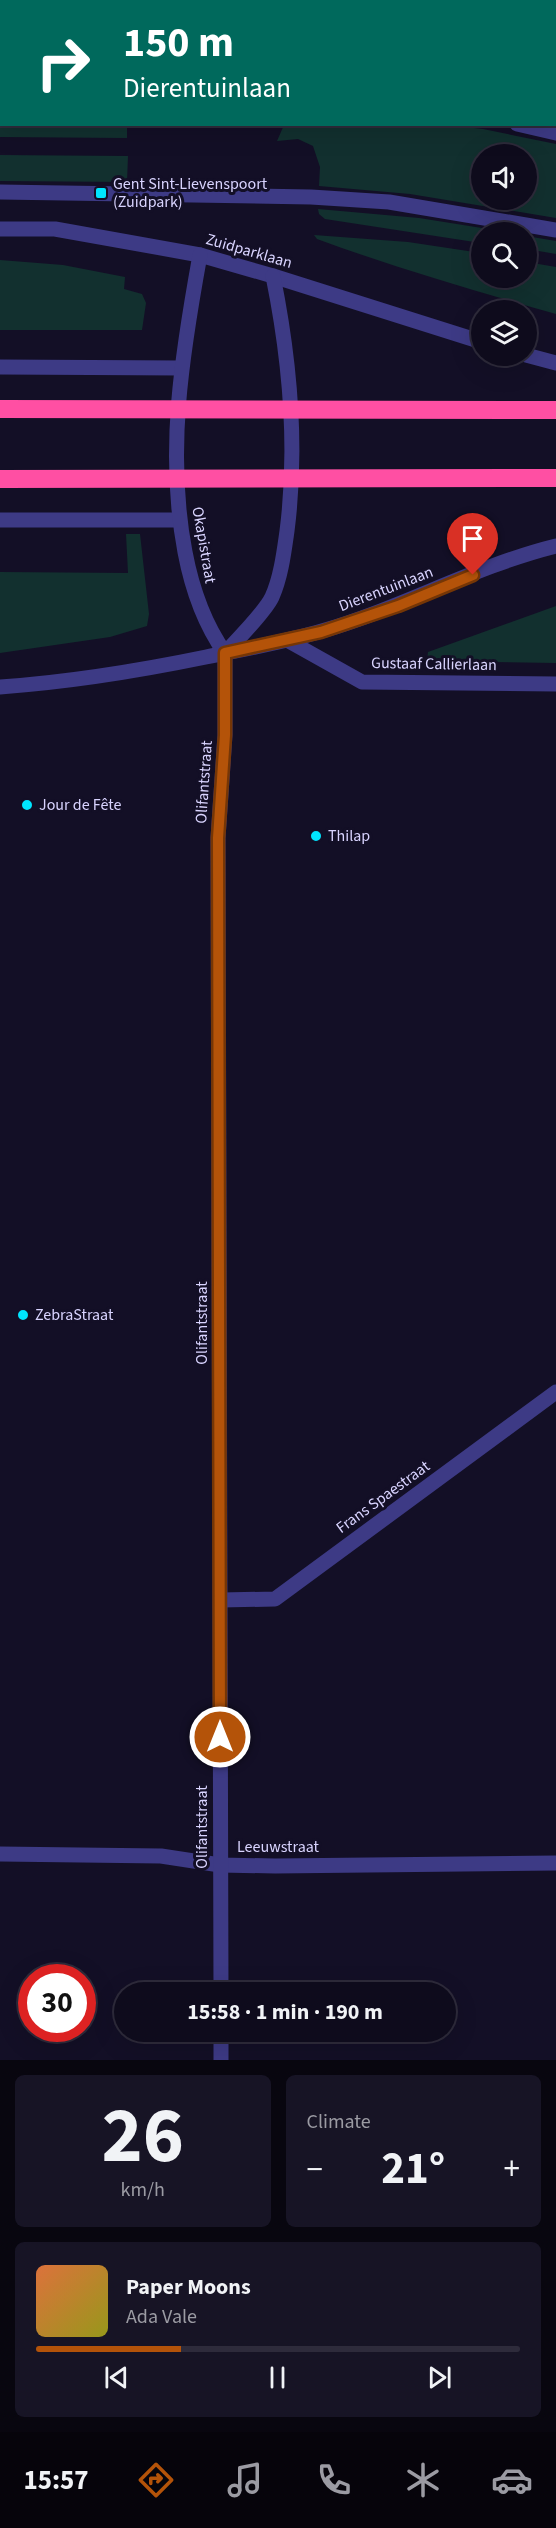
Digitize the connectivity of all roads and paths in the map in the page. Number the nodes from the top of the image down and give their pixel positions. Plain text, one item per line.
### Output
1 (526, 126) edge
2 (556, 133) edge
3 (0, 192) edge
4 (0, 229) edge
5 (556, 230) edge
6 (201, 255) junction
7 (273, 276) junction
8 (471, 339) edge
9 (537, 358) edge
10 (556, 363) edge
11 (0, 367) edge
12 (181, 368) junction
13 (0, 409) edge
14 (556, 410) edge
15 (556, 478) edge
16 (0, 479) edge
17 (0, 520) edge
18 (179, 520) junction
19 (556, 546) edge
20 (287, 640) junction
21 (225, 653) junction
22 (556, 684) edge
23 (0, 687) edge
24 (556, 1392) edge
25 (221, 1600) junction
26 (0, 1854) edge
27 (556, 1863) edge
28 (220, 1865) junction
29 (221, 1982) edge
30 (221, 2042) edge
31 (221, 2060) edge

1 - 2 street
3 - 5 street
4 - 6 street, Zuidparklaan
6 - 7 street, Zuidparklaan
6 - 12 street, Okapistraat
7 - 8 street, Zuidparklaan
7 - 21 street
9 - 10 street
11 - 12 street
12 - 18 street, Okapistraat
13 - 14 highway, bridge
15 - 16 highway, bridge
17 - 18 street
18 - 21 street, Okapistraat
19 - 20 street, Dierentuinlaan
20 - 21 street, Dierentuinlaan
20 - 22 street, Gustaaf Callierlaan
21 - 23 street
21 - 25 street, Olifantstraat
24 - 25 street, Frans Spaestraat
25 - 28 street, Olifantstraat
26 - 28 street, Leeuwstraat
27 - 28 street, Leeuwstraat
28 - 29 street, Olifantstraat
30 - 31 street

